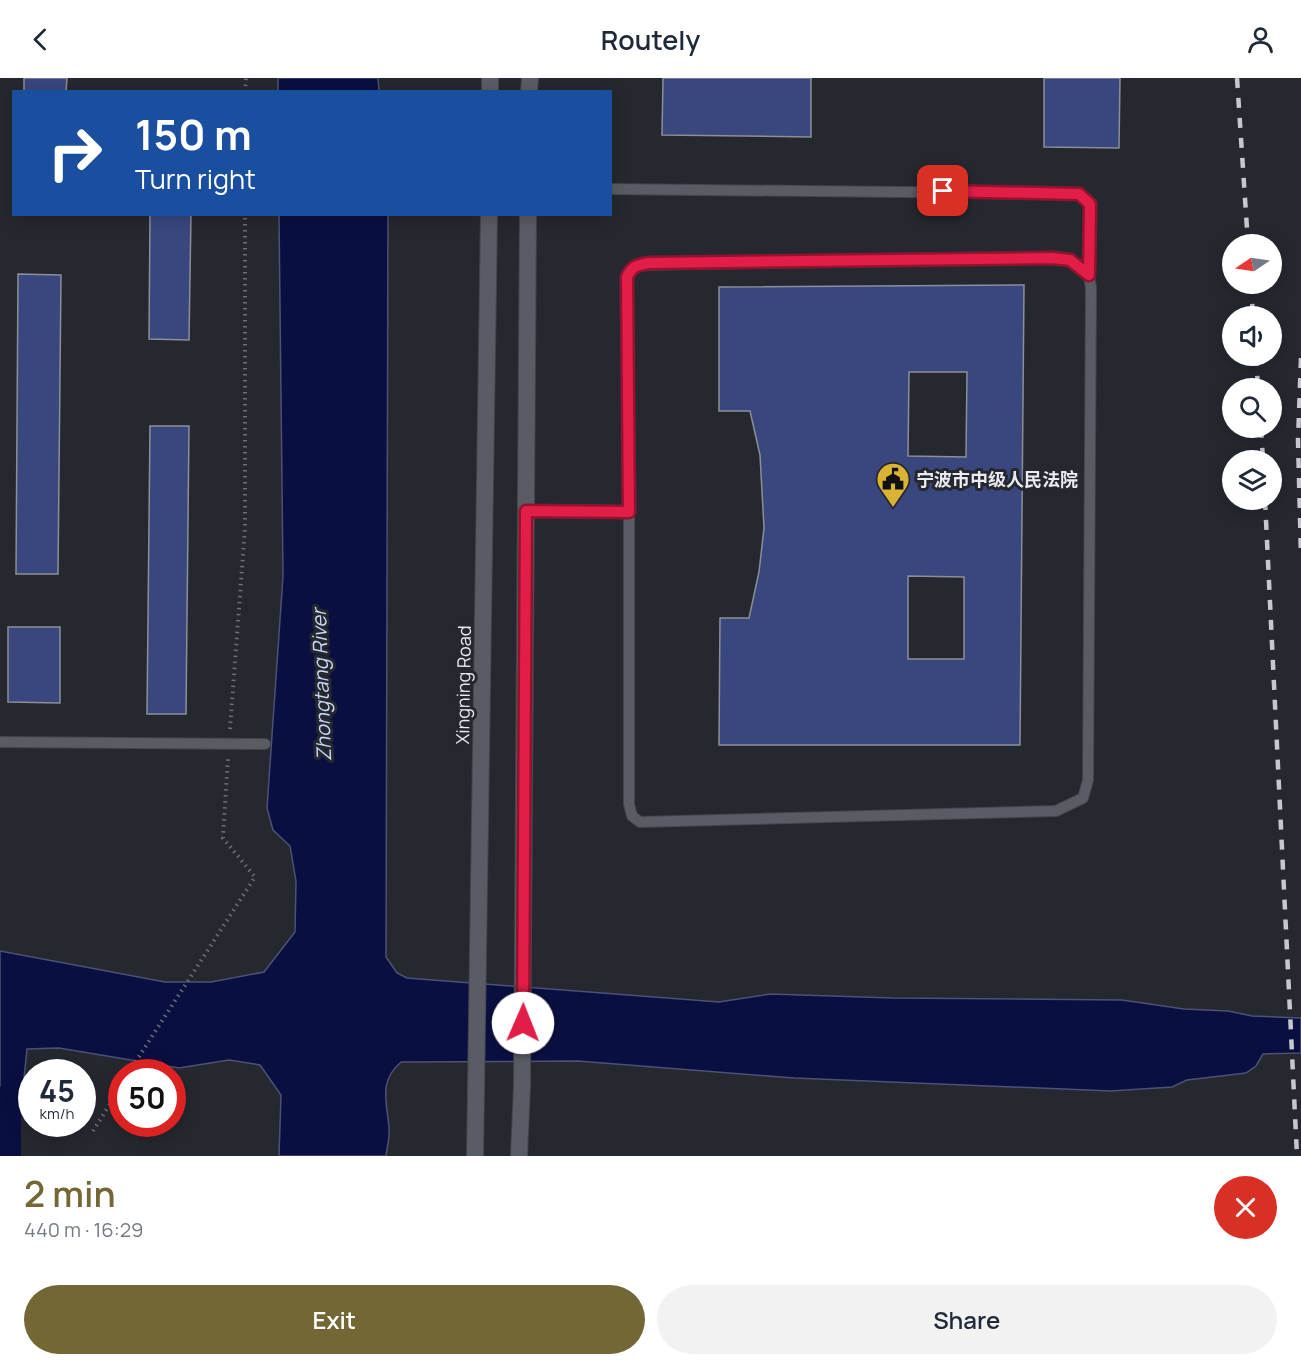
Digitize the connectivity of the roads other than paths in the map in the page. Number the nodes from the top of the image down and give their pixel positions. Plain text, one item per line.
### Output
1 (612, 189) edge
2 (489, 216) edge
3 (528, 216) edge
4 (1089, 275) junction
5 (526, 511) junction
6 (629, 512) junction
7 (0, 742) edge
8 (265, 744) dead end
9 (475, 1156) edge
10 (519, 1156) edge

1 - 4 lane
2 - 9 main road, Xingning Road
3 - 5 main road
4 - 6 lane
4 - 6 lane
5 - 6 lane
5 - 10 main road
7 - 8 lane

